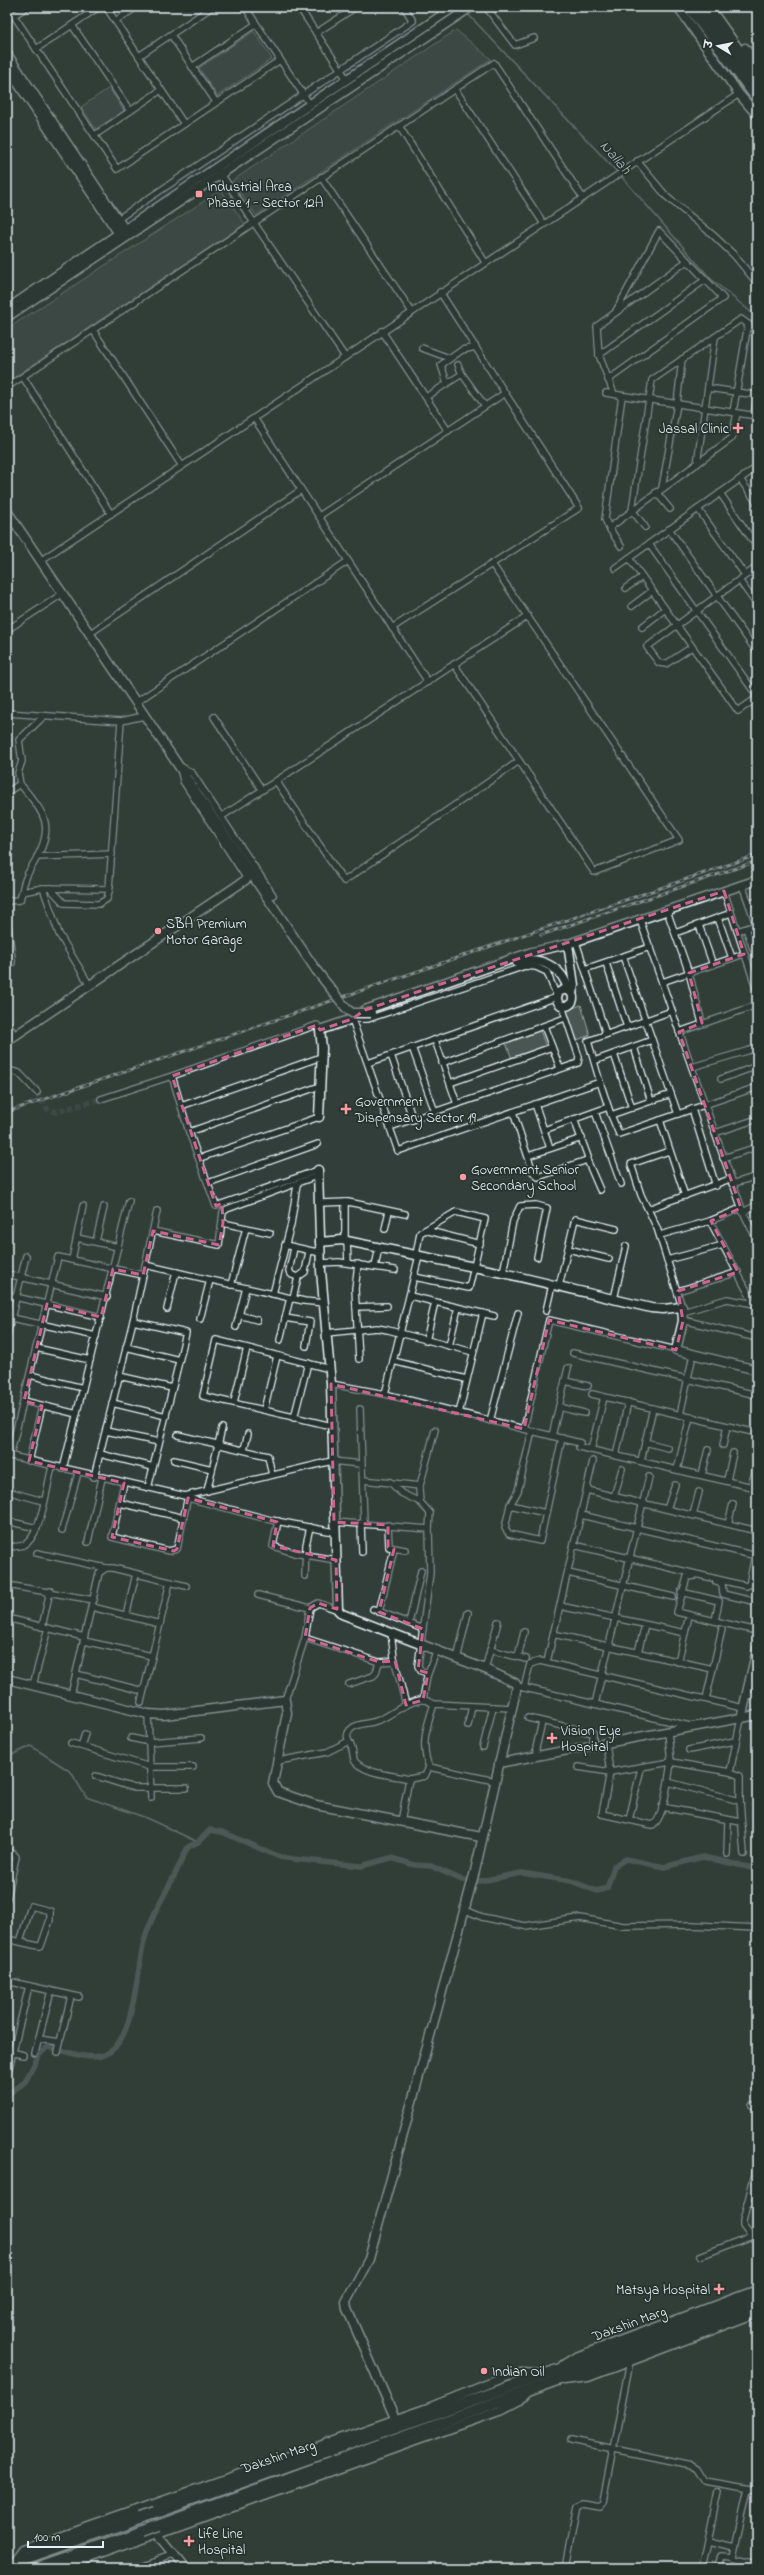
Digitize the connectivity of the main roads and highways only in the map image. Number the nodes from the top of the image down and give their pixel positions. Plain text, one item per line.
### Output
1 (689, 7) edge
2 (700, 7) edge
3 (757, 86) edge
4 (757, 98) edge
5 (757, 2299) edge
6 (757, 2307) edge
7 (316, 2468) junction
8 (304, 2481) road end
9 (10, 2563) edge
10 (37, 2568) edge

1 - 4 highway
2 - 3 highway
5 - 9 highway, Dakshin Marg, bridge
6 - 7 highway, Dakshin Marg
7 - 8 highway
7 - 10 highway, Dakshin Marg, bridge

